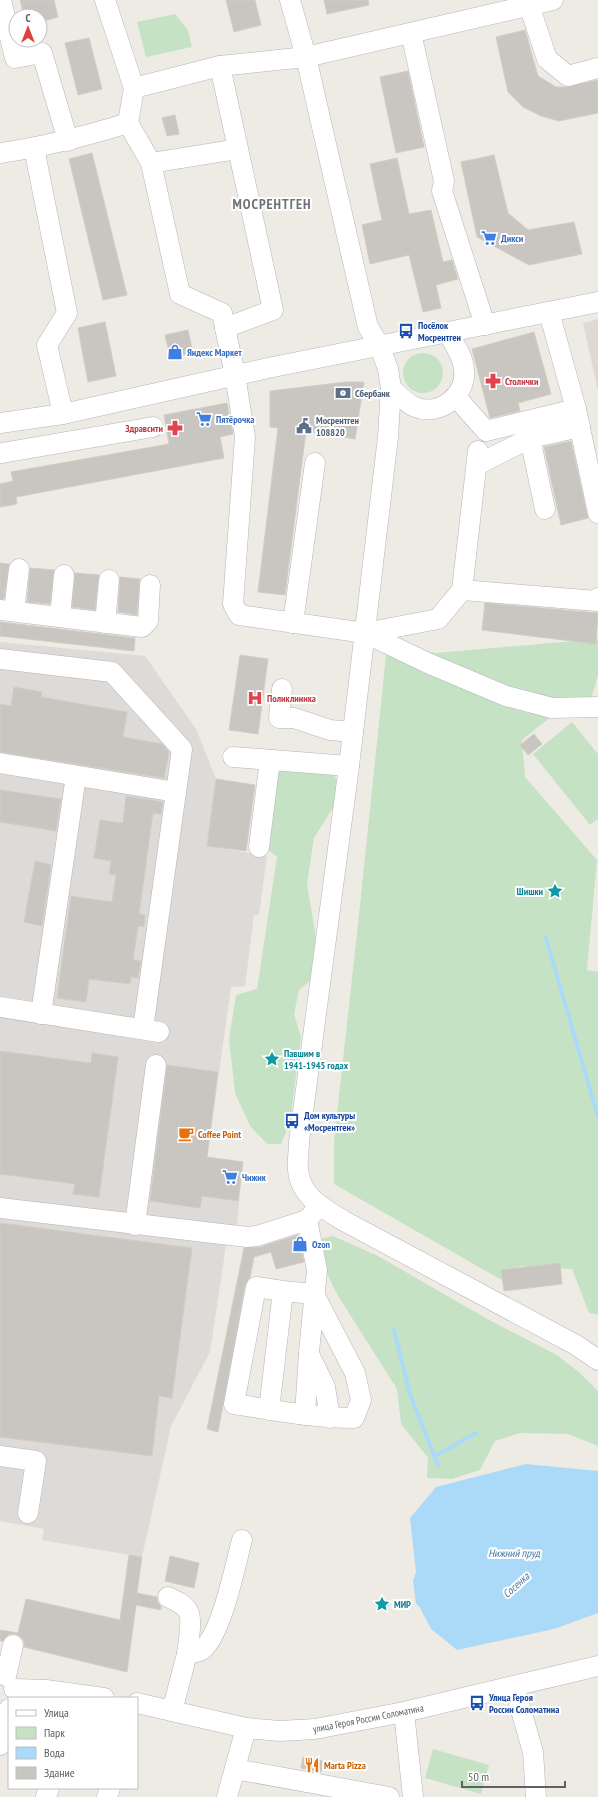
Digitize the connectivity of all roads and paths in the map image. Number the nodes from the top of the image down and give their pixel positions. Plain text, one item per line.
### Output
1 (1, 0) edge
2 (105, 0) edge
3 (290, 0) edge
4 (553, 0) edge
5 (529, 5) junction
6 (411, 33) junction
7 (306, 57) junction
8 (220, 66) junction
9 (598, 68) edge
10 (134, 88) junction
11 (128, 123) junction
12 (68, 141) junction
13 (34, 148) junction
14 (238, 148) junction
15 (0, 153) edge
16 (151, 163) junction
17 (598, 302) edge
18 (549, 312) junction
19 (485, 325) junction
20 (225, 328) junction
21 (448, 332) junction
22 (379, 345) junction
23 (235, 375) junction
24 (391, 388) junction
25 (456, 397) junction
26 (63, 414) junction
27 (41, 417) junction
28 (578, 418) junction
29 (0, 423) edge
30 (153, 427) dead end
31 (530, 438) junction
32 (48, 444) junction
33 (2, 453) dead end
34 (315, 463) dead end
35 (545, 509) dead end
36 (598, 512) edge
37 (19, 569) dead end
38 (64, 575) dead end
39 (109, 580) dead end
40 (150, 585) dead end
41 (462, 590) junction
42 (598, 598) edge
43 (7, 610) edge
44 (60, 617) junction
45 (105, 623) junction
46 (292, 623) junction
47 (365, 632) junction
48 (0, 659) edge
49 (282, 688) dead end
50 (598, 707) edge
51 (353, 732) junction
52 (233, 757) dead end
53 (270, 760) junction
54 (0, 763) edge
55 (349, 766) junction
56 (76, 776) junction
57 (176, 792) junction
58 (259, 848) dead end
59 (0, 1007) edge
60 (41, 1014) junction
61 (156, 1065) dead end
62 (0, 1208) edge
63 (314, 1214) junction
64 (135, 1225) junction
65 (283, 1291) junction
66 (314, 1294) junction
67 (308, 1352) junction
68 (598, 1360) edge
69 (269, 1410) junction
70 (305, 1415) junction
71 (330, 1418) junction
72 (0, 1456) edge
73 (28, 1513) dead end
74 (242, 1540) dead end
75 (168, 1597) dead end
76 (13, 1645) dead end
77 (187, 1654) junction
78 (598, 1666) edge
79 (8, 1684) edge
80 (514, 1686) junction
81 (97, 1697) edge
82 (138, 1703) edge
83 (172, 1711) junction
84 (404, 1712) junction
85 (8, 1713) edge
86 (246, 1728) junction
87 (0, 1745) edge
88 (235, 1769) junction
89 (227, 1797) edge
90 (387, 1797) edge
91 (413, 1797) edge
92 (536, 1797) edge

1 - 12 street
2 - 10 street
3 - 7 street
4 - 5 street
5 - 6 street
5 - 9 street
6 - 7 street
6 - 19 street
7 - 8 street
7 - 22 street
8 - 10 street
8 - 14 street
10 - 11 street
11 - 12 street
11 - 16 street
12 - 13 street
13 - 15 street
13 - 26 street
14 - 16 street
14 - 20 street
16 - 20 street
17 - 18 street
18 - 19 street
18 - 28 street
19 - 21 street
20 - 23 street
21 - 22 street
21 - 25 street
22 - 23 street
22 - 24 street
23 - 26 street
23 - 46 street
24 - 25 street
24 - 47 street
25 - 28 street
26 - 27 street
27 - 29 street
27 - 32 street
28 - 31 street
28 - 36 street
30 - 32 street
31 - 35 street
31 - 41 street
32 - 33 street
34 - 46 street
37 - 43 street
38 - 44 street
39 - 45 street
40 - 45 street
41 - 42 street
41 - 47 street
43 - 44 street
44 - 45 street
46 - 47 street
47 - 50 street
47 - 51 street
48 - 57 street
49 - 51 street
51 - 55 street
52 - 53 street
53 - 55 street
53 - 58 street
54 - 56 street
55 - 63 street
56 - 57 street
56 - 60 street
57 - 60 street
59 - 60 street
61 - 64 street
62 - 64 street
63 - 64 street
63 - 66 street
63 - 68 street
65 - 66 street
65 - 69 street
65 - 69 street
66 - 67 street
66 - 71 street
67 - 70 street
67 - 71 street
69 - 70 street
70 - 71 street
72 - 73 street
74 - 77 street
75 - 77 street
76 - 79 street
77 - 83 street
78 - 80 street, улица Героя России Соломатина
79 - 81 street
80 - 84 street, улица Героя России Соломатина
80 - 92 street
82 - 83 street, улица Героя России Соломатина
83 - 86 street, улица Героя России Соломатина
84 - 86 street, улица Героя России Соломатина
84 - 91 street
85 - 87 street
86 - 88 street
88 - 89 street
88 - 90 street

